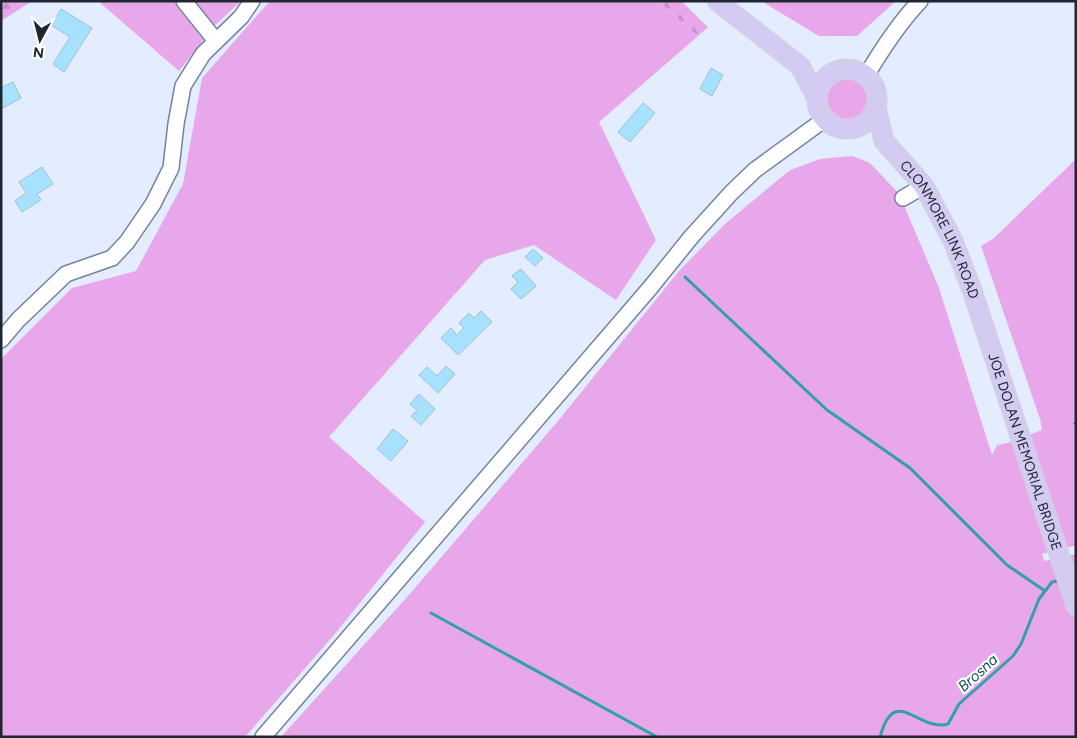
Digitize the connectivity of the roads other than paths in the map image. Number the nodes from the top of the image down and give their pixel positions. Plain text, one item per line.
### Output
1 (184, 1) edge
2 (252, 1) edge
3 (717, 1) edge
4 (920, 1) edge
5 (216, 41) junction
6 (800, 66) junction
7 (833, 72) junction
8 (866, 76) junction
9 (817, 98) junction
10 (876, 106) junction
11 (825, 119) junction
12 (850, 128) junction
13 (884, 141) junction
14 (924, 186) junction
15 (903, 198) dead end
16 (983, 327) joint
17 (1, 340) edge
18 (1076, 606) edge
19 (263, 737) edge

1 - 5 street
2 - 5 street
3 - 6 main road
4 - 8 street
5 - 17 street
6 - 7 main road
6 - 9 main road
7 - 8 main road
7 - 9 main road
8 - 10 main road
9 - 11 main road
10 - 12 main road
10 - 13 main road, CLONMORE LINK ROAD
11 - 12 main road
11 - 19 street
12 - 13 main road, CLONMORE LINK ROAD
13 - 14 main road, CLONMORE LINK ROAD
14 - 15 street
14 - 16 main road, CLONMORE LINK ROAD
16 - 18 main road, JOE DOLAN MEMORIAL BRIDGE

